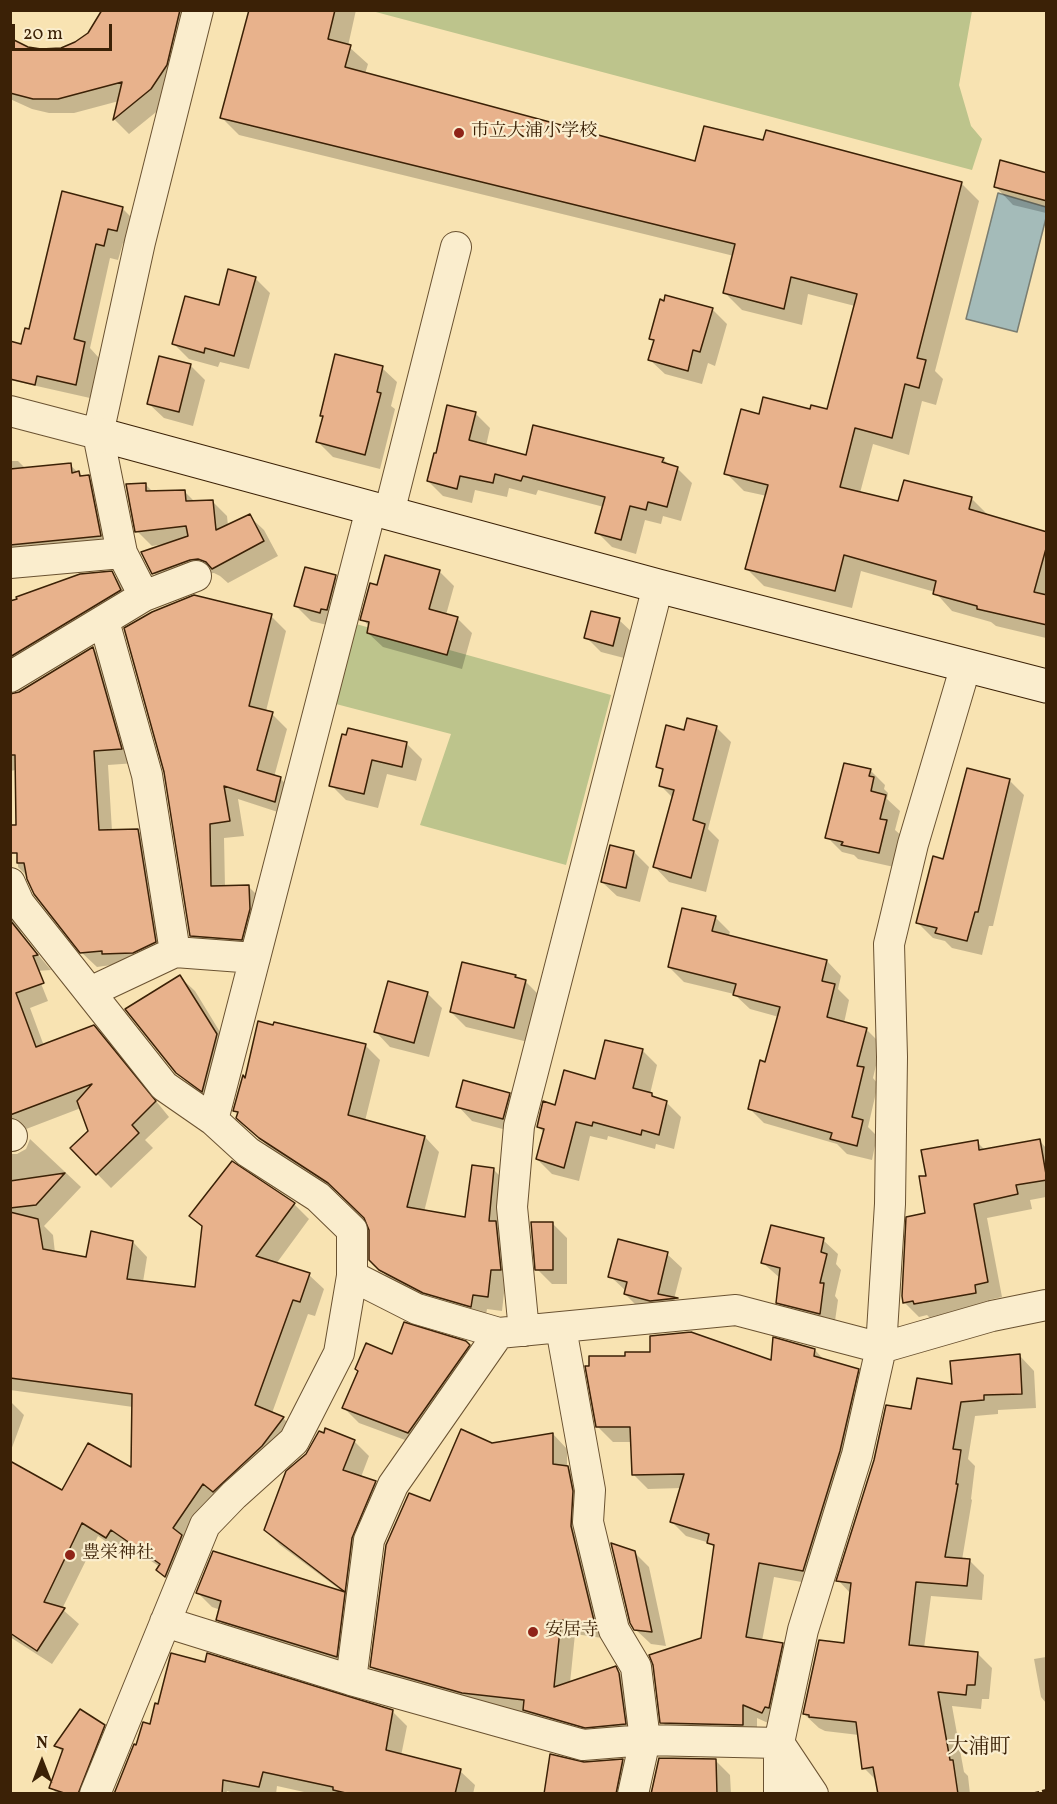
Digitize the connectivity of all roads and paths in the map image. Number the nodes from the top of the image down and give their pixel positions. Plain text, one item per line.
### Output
1 (198, 10) edge
2 (456, 247) dead end
3 (10, 411) edge
4 (98, 434) junction
5 (380, 511) junction
6 (122, 553) junction
7 (10, 563) edge
8 (196, 576) dead end
9 (658, 586) junction
10 (144, 596) junction
11 (104, 621) junction
12 (966, 664) junction
13 (10, 677) edge
14 (1047, 686) edge
15 (10, 883) edge
16 (175, 952) junction
17 (255, 958) junction
18 (90, 992) junction
19 (213, 1120) junction
20 (352, 1276) junction
21 (1047, 1305) edge
22 (561, 1328) junction
23 (512, 1332) junction
24 (881, 1348) junction
25 (165, 1622) junction
26 (351, 1680) junction
27 (645, 1740) junction
28 (779, 1743) junction
29 (1047, 1791) edge
30 (95, 1794) edge
31 (633, 1794) edge
32 (779, 1794) edge
33 (813, 1794) edge
34 (1035, 1794) edge

1 - 4 street
2 - 5 street
3 - 4 street
4 - 5 street
4 - 6 street
5 - 9 street
5 - 17 street
6 - 7 street
6 - 10 street
8 - 10 street
9 - 12 street
9 - 23 street
10 - 11 street
11 - 13 street
11 - 16 street
12 - 14 street
12 - 24 street
15 - 18 street
16 - 17 street
16 - 18 street
17 - 19 street
18 - 19 street
19 - 20 street
20 - 23 street
20 - 25 street
21 - 24 street
22 - 23 street
22 - 24 street
22 - 27 street
23 - 26 street
24 - 28 street
25 - 26 street
25 - 30 street
26 - 27 street
27 - 28 street
27 - 31 street
28 - 32 street
28 - 33 street
29 - 34 path

